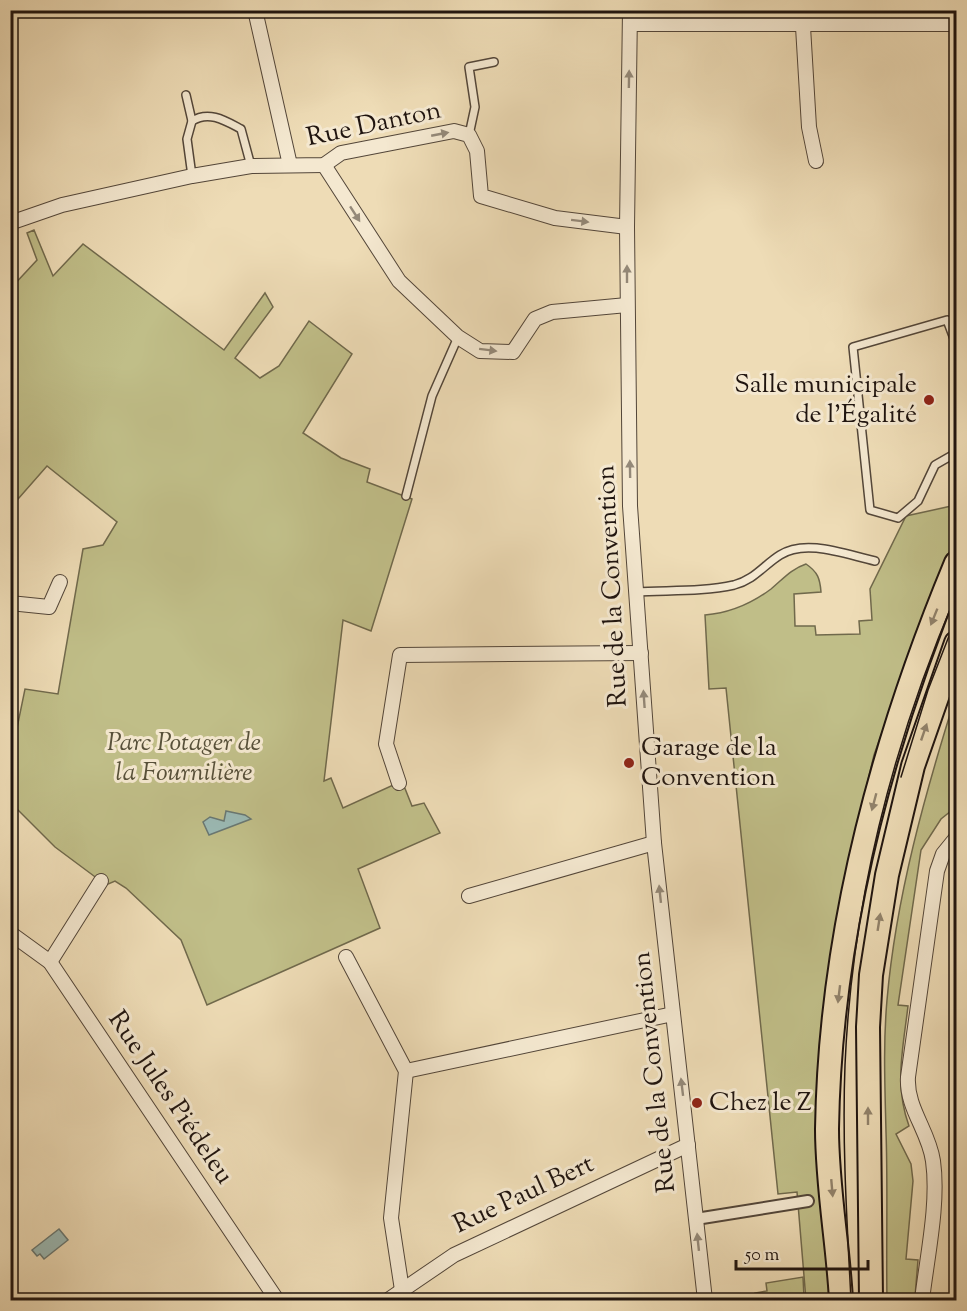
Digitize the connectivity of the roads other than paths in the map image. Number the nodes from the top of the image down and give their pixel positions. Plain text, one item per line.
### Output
1 (255, 10) edge
2 (630, 17) edge
3 (802, 18) edge
4 (957, 24) edge
5 (494, 62) dead end
6 (186, 95) dead end
7 (192, 121) junction
8 (469, 135) junction
9 (816, 161) dead end
10 (290, 165) junction
11 (324, 165) junction
12 (251, 166) junction
13 (192, 176) junction
14 (10, 222) edge
15 (627, 227) junction
16 (627, 306) junction
17 (458, 337) junction
18 (957, 345) edge
19 (957, 453) edge
20 (406, 496) dead end
21 (875, 561) dead end
22 (957, 563) edge
23 (60, 582) dead end
24 (636, 592) junction
25 (10, 603) edge
26 (957, 644) edge
27 (641, 653) junction
28 (399, 783) dead end
29 (957, 838) edge
30 (654, 843) junction
31 (101, 882) dead end
32 (469, 896) dead end
33 (10, 933) edge
34 (346, 957) dead end
35 (50, 962) junction
36 (673, 1014) junction
37 (406, 1071) junction
38 (688, 1145) junction
39 (808, 1202) dead end
40 (696, 1219) junction
41 (402, 1290) junction
42 (277, 1300) edge
43 (388, 1300) edge
44 (705, 1300) edge
45 (841, 1300) edge
46 (871, 1300) edge
47 (922, 1300) edge

1 - 10 street
2 - 3 street
15 -> 2 street, Rue de la Convention
3 - 4 street
3 - 9 street
5 - 8 lane
6 - 7 lane
7 - 12 lane
7 - 13 lane
11 -> 8 street, Rue Danton
8 -> 15 street, Rue Danton
10 - 11 street, Rue Danton
10 - 12 street, Rue Danton
11 -> 17 street
12 - 13 street, Rue Danton
13 - 14 street, Rue Danton
16 -> 15 street, Rue de la Convention
17 -> 16 street
24 -> 16 street, Rue de la Convention
17 - 20 lane
18 - 19 lane
21 - 24 lane
22 -> 45 main road
23 - 25 street
24 - 27 street, Rue de la Convention
46 -> 26 main road
27 - 28 street
30 -> 27 street, Rue de la Convention
29 - 47 street
30 - 32 street
36 -> 30 street, Rue de la Convention
31 - 35 street
33 - 35 street, Rue Jules Piédeleu
34 - 37 street
35 - 42 street, Rue Jules Piédeleu
36 - 37 street
38 -> 36 street, Rue de la Convention
37 - 41 street
38 - 40 street, Rue de la Convention
38 - 41 street, Rue Paul Bert
39 - 40 street
44 -> 40 street, Rue de la Convention
41 - 43 street, Rue Paul Bert

